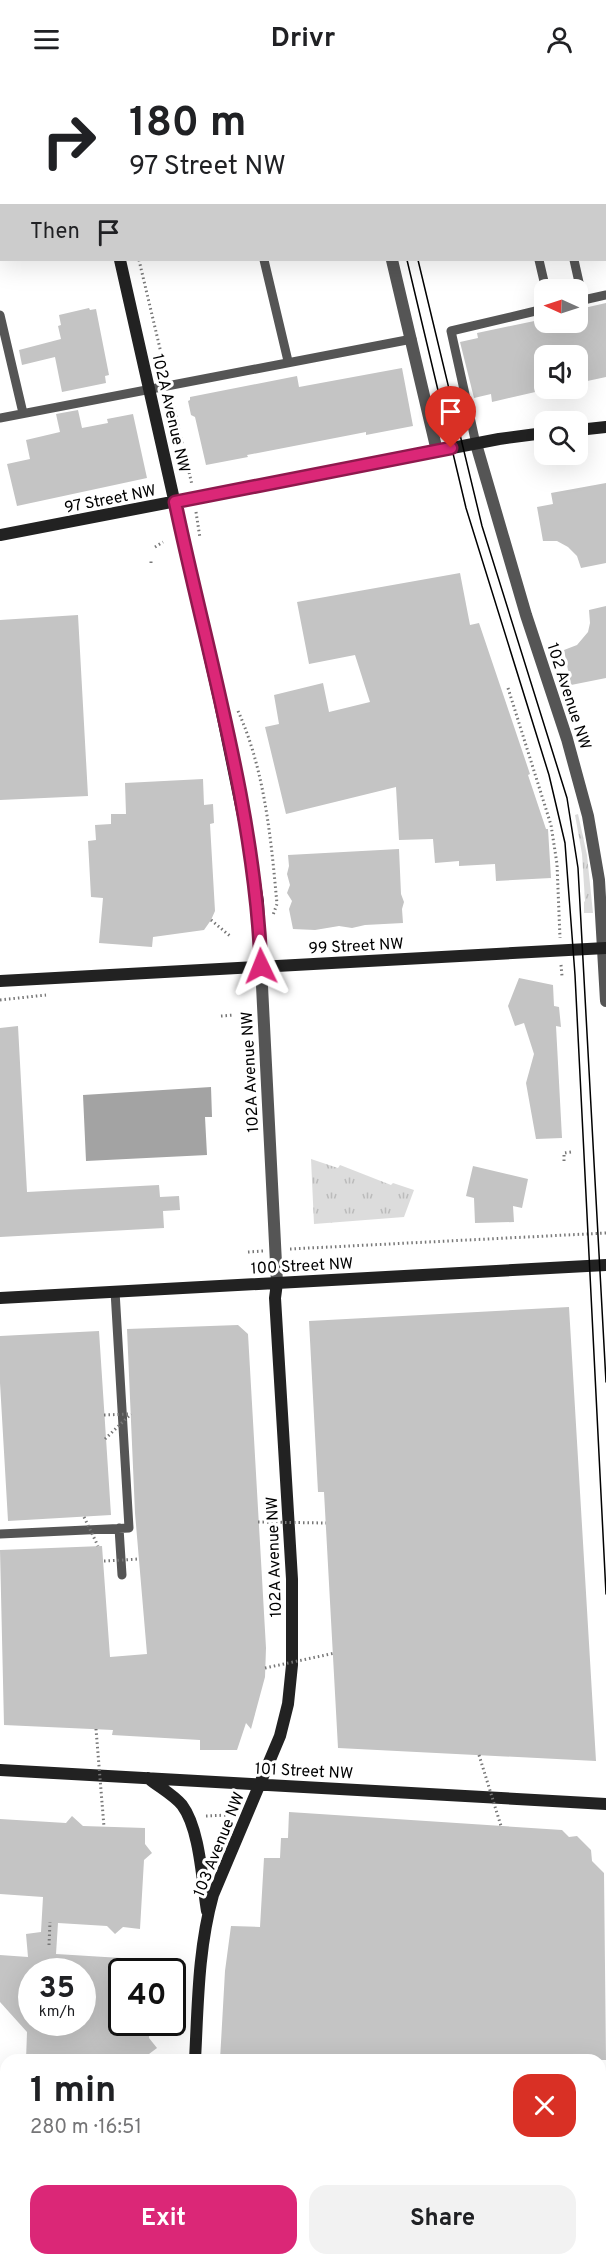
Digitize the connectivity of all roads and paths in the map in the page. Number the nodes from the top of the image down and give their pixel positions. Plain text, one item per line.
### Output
1 (120, 261) edge
2 (264, 261) edge
3 (392, 261) edge
4 (539, 261) edge
5 (574, 261) edge
6 (543, 279) edge
7 (577, 279) edge
8 (606, 295) edge
9 (588, 298) edge
10 (534, 311) edge
11 (0, 315) edge
12 (412, 339) junction
13 (288, 361) junction
14 (149, 388) junction
15 (23, 413) junction
16 (0, 418) edge
17 (606, 427) edge
18 (588, 429) edge
19 (534, 435) edge
20 (476, 444) junction
21 (437, 451) junction
22 (175, 502) junction
23 (0, 536) edge
24 (163, 542) dead end
25 (155, 547) dead end
26 (508, 688) dead end
27 (211, 920) dead end
28 (230, 936) dead end
29 (605, 948) edge
30 (561, 952) junction
31 (261, 966) junction
32 (562, 976) dead end
33 (0, 981) edge
34 (606, 1001) edge
35 (222, 1016) dead end
36 (234, 1016) dead end
37 (571, 1152) dead end
38 (564, 1161) dead end
39 (606, 1233) edge
40 (275, 1250) junction
41 (248, 1252) dead end
42 (606, 1265) edge
43 (277, 1283) junction
44 (115, 1292) junction
45 (0, 1298) edge
46 (104, 1415) dead end
47 (105, 1439) dead end
48 (84, 1517) dead end
49 (258, 1522) dead end
50 (326, 1524) dead end
51 (119, 1528) junction
52 (0, 1534) edge
53 (98, 1546) dead end
54 (139, 1559) dead end
55 (104, 1561) dead end
56 (122, 1575) dead end
57 (334, 1653) dead end
58 (265, 1668) dead end
59 (96, 1729) dead end
60 (479, 1755) dead end
61 (0, 1770) edge
62 (148, 1778) junction
63 (260, 1784) junction
64 (606, 1804) edge
65 (226, 1809) dead end
66 (223, 1815) junction
67 (228, 1815) dead end
68 (206, 1816) dead end
69 (501, 1826) dead end
70 (104, 1827) dead end
71 (207, 1915) junction
72 (50, 1922) dead end
73 (49, 1945) dead end
74 (195, 2054) edge

1 - 14 street, 102A Avenue NW
2 - 13 lane
3 - 12 street
4 - 6 lane
5 - 7 lane
8 - 9 lane
10 - 20 lane
11 - 15 lane
12 - 13 lane
12 - 21 street
13 - 14 lane
14 - 15 lane
14 - 22 street, 102A Avenue NW
15 - 16 lane
17 - 18 street
19 - 20 street, 97 Street NW
20 - 21 street, 97 Street NW
20 - 29 street, 102 Avenue NW
21 - 22 street, 97 Street NW
22 - 23 street, 97 Street NW
22 - 31 street, 102A Avenue NW
24 - 25 path
26 - 30 path
27 - 28 path
29 - 30 street, 99 Street NW
29 - 34 street, 102 Avenue NW
30 - 31 street, 99 Street NW
30 - 32 path
31 - 33 street, 99 Street NW
31 - 40 street, 102A Avenue NW
35 - 36 path
37 - 38 path
39 - 40 path
40 - 41 path
40 - 43 street, 102A Avenue NW
42 - 43 street, 100 Street NW
43 - 44 street, 100 Street NW
43 - 63 street, 102A Avenue NW
44 - 45 street, 100 Street NW
44 - 51 lane
46 - 47 path, bridge
48 - 53 path, bridge
49 - 50 path, bridge
51 - 52 lane
51 - 56 lane
54 - 55 path, bridge
57 - 58 path, bridge
59 - 70 path, bridge
60 - 69 path, bridge
61 - 62 street, 101 Street NW
62 - 63 street, 101 Street NW
62 - 71 street
63 - 64 street, 101 Street NW
63 - 71 street, 103 Avenue NW
65 - 66 path
66 - 67 path
66 - 68 path
71 - 74 street, 103 Avenue NW
72 - 73 path

